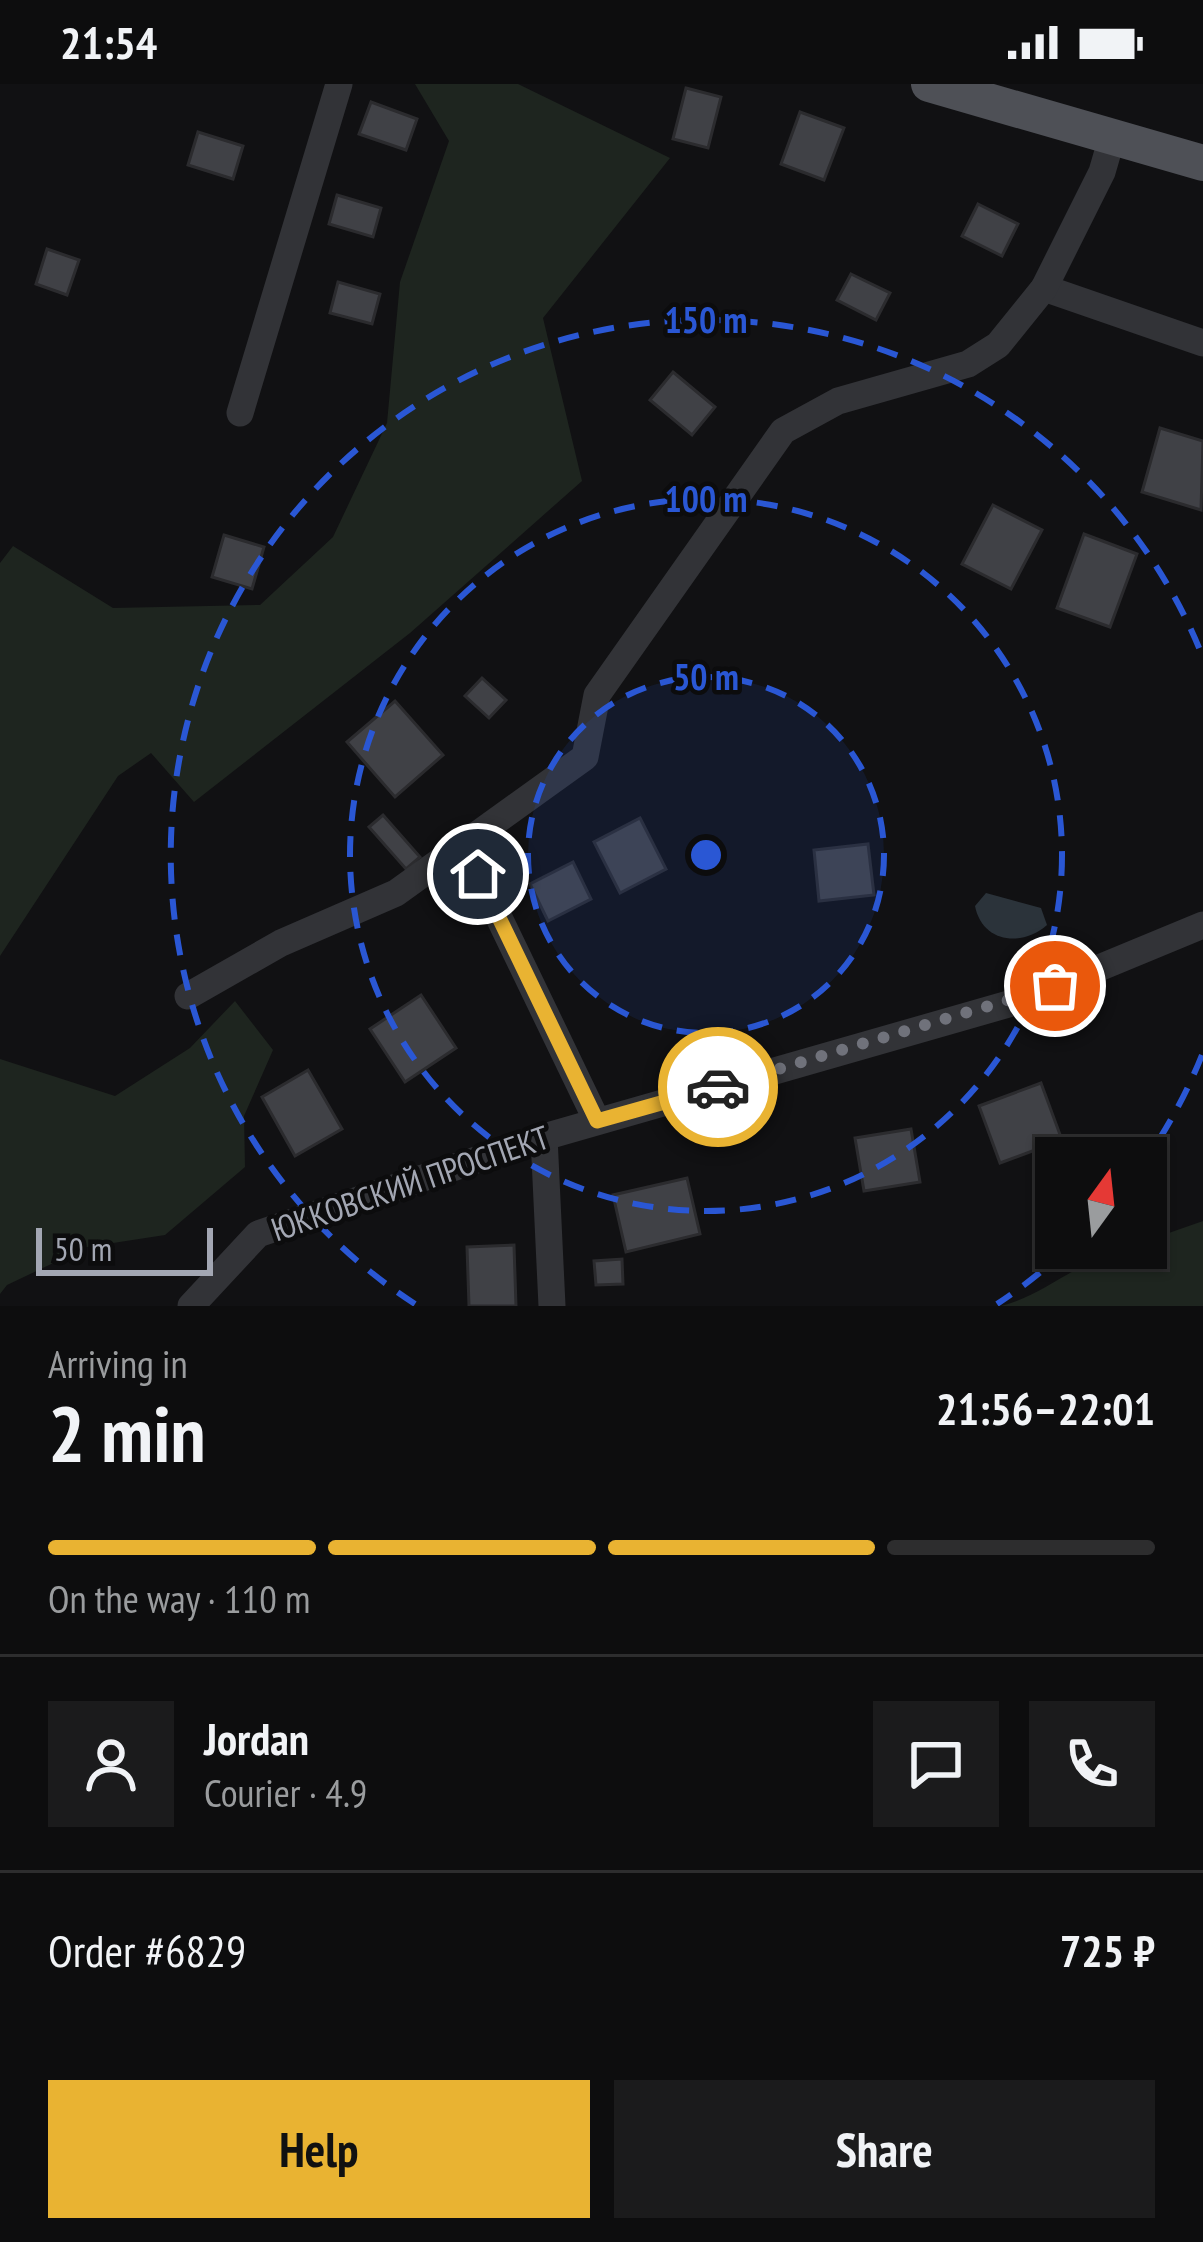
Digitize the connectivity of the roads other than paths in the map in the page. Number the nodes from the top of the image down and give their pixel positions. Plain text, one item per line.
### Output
1 (339, 84) edge
2 (928, 84) edge
3 (1111, 141) junction
4 (1203, 163) edge
5 (1038, 297) junction
6 (1203, 343) edge
7 (240, 413) dead end
8 (478, 874) dead end
9 (1203, 925) edge
10 (188, 996) dead end
11 (597, 1121) junction
12 (544, 1137) junction
13 (190, 1306) edge
14 (552, 1306) edge

1 - 7 street
2 - 3 main road
3 - 4 main road
3 - 5 street
5 - 6 street
5 - 10 street
8 - 11 street
9 - 11 street, ЮККОВСКИЙ ПРОСПЕКТ
11 - 12 street, ЮККОВСКИЙ ПРОСПЕКТ
12 - 13 street, ЮККОВСКИЙ ПРОСПЕКТ
12 - 14 street

